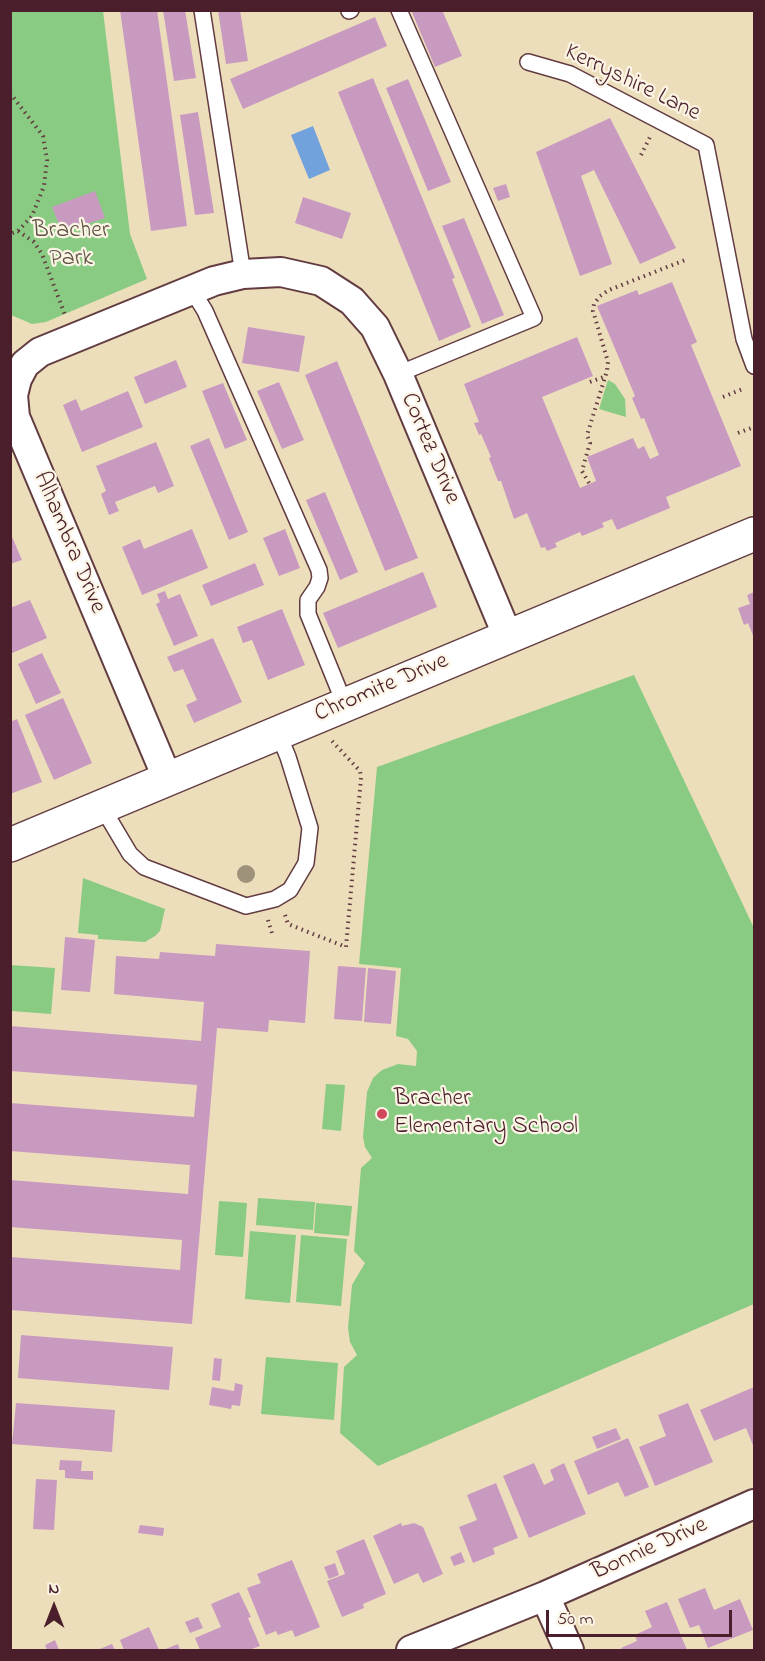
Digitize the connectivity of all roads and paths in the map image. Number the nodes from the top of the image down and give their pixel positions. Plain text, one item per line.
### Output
1 (202, 10) edge
2 (399, 10) edge
3 (528, 62) dead end
4 (10, 93) edge
5 (651, 134) dead end
6 (641, 155) dead end
7 (18, 231) junction
8 (10, 234) edge
9 (685, 260) dead end
10 (243, 274) junction
11 (321, 281) joint
12 (192, 290) junction
13 (74, 338) junction
14 (754, 366) edge
15 (15, 373) edge
16 (398, 374) junction
17 (606, 376) junction
18 (590, 382) dead end
19 (745, 388) dead end
20 (723, 397) dead end
21 (754, 427) edge
22 (738, 433) dead end
23 (590, 483) dead end
24 (754, 534) edge
25 (508, 637) junction
26 (345, 705) junction
27 (278, 733) junction
28 (331, 739) dead end
29 (168, 780) junction
30 (102, 807) junction
31 (10, 844) edge
32 (288, 924) dead end
33 (754, 1504) edge
34 (545, 1596) junction
35 (411, 1650) edge
36 (569, 1650) edge

1 - 10 lane
2 - 16 lane
3 - 14 lane, Kerryshire Lane
4 - 7 path
5 - 6 path
7 - 8 path
7 - 13 path
9 - 17 path
10 - 11 street, Alhambra Drive
10 - 12 street, Alhambra Drive
11 - 16 street, Cortez Drive
12 - 13 street, Alhambra Drive
12 - 26 lane
13 - 15 street, Alhambra Drive
15 - 29 street, Alhambra Drive
16 - 25 street, Cortez Drive
17 - 18 path
17 - 23 path
19 - 20 path
21 - 22 path
24 - 25 street, Chromite Drive
25 - 26 street, Chromite Drive
26 - 27 street, Chromite Drive
27 - 29 street, Chromite Drive
27 - 30 lane
28 - 32 path
29 - 30 street, Chromite Drive
30 - 31 street, Chromite Drive
33 - 34 street, Bonnie Drive
34 - 35 street, Bonnie Drive
34 - 36 street

